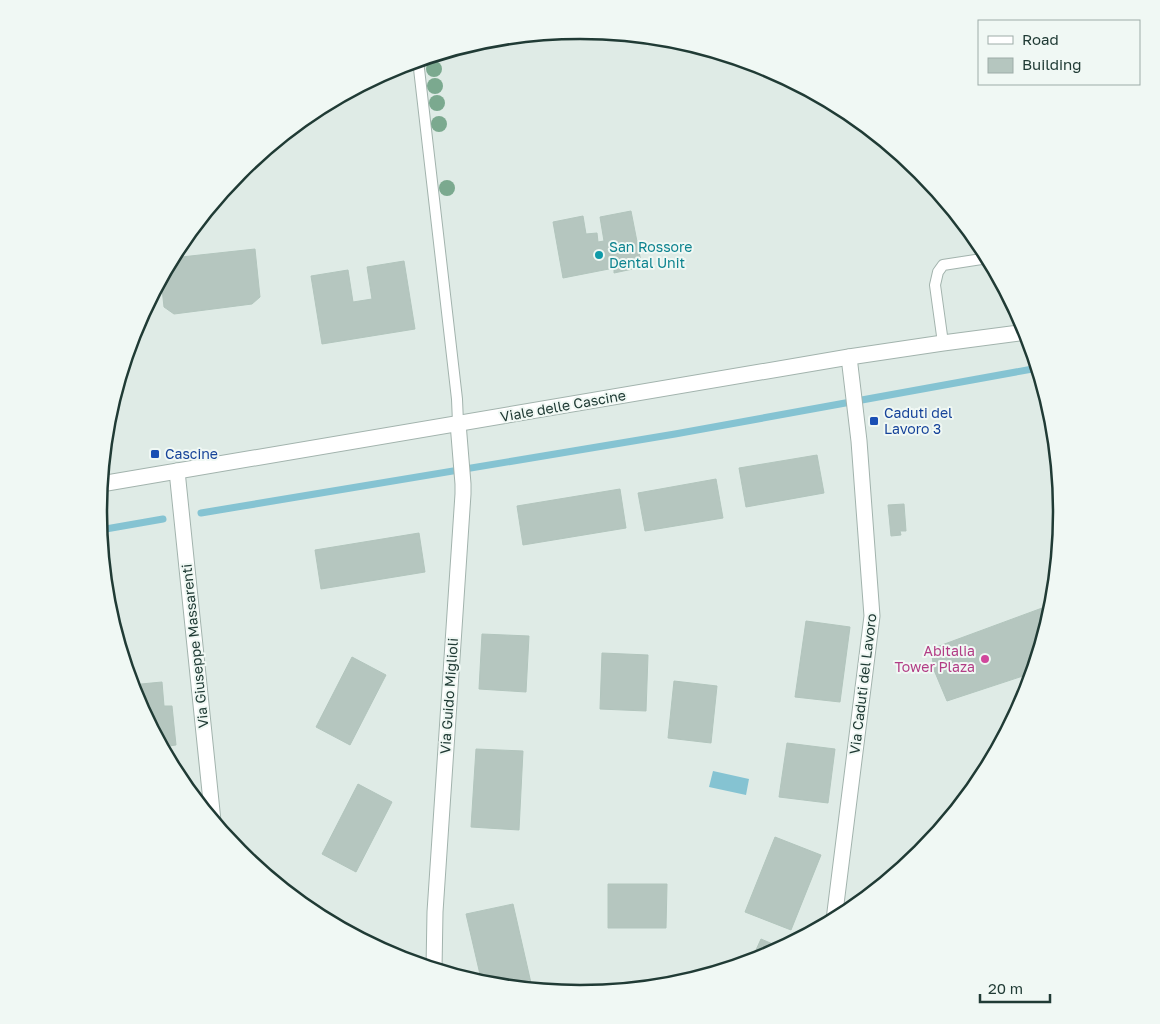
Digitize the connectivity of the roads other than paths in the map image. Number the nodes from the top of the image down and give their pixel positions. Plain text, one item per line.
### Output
1 (419, 67) edge
2 (980, 259) edge
3 (1018, 333) edge
4 (943, 342) junction
5 (849, 357) junction
6 (458, 423) junction
7 (177, 471) junction
8 (108, 483) edge
9 (212, 808) edge
10 (835, 910) edge
11 (434, 962) edge

1 - 6 lane
2 - 4 lane
3 - 4 street, Viale delle Cascine
4 - 5 street, Viale delle Cascine
5 - 6 street, Viale delle Cascine
5 - 10 street, Via Caduti del Lavoro
6 - 7 street, Viale delle Cascine
6 - 11 street, Via Guido Miglioli
7 - 8 street, Viale delle Cascine
7 - 9 street, Via Giuseppe Massarenti

